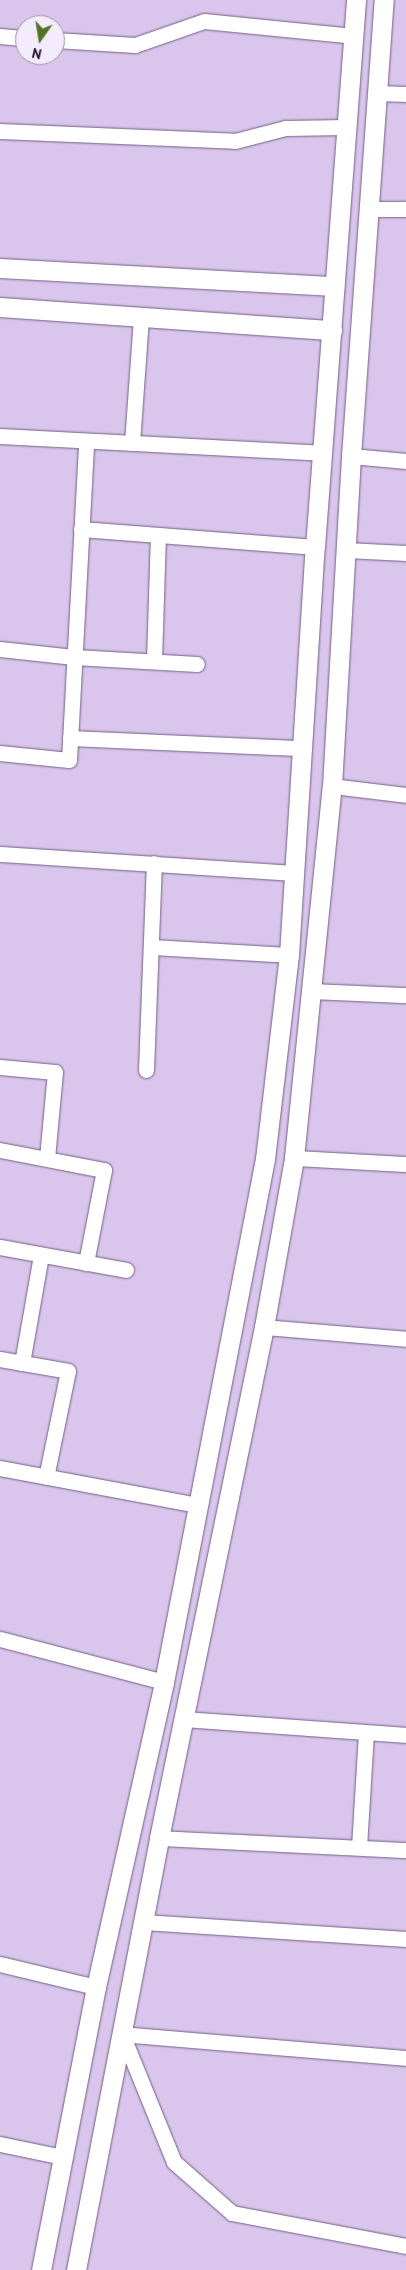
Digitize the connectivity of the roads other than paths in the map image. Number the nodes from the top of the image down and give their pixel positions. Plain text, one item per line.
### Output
1 (356, 0) edge
2 (384, 0) edge
3 (0, 36) edge
4 (353, 36) junction
5 (15, 37) edge
6 (65, 41) edge
7 (378, 93) junction
8 (406, 94) edge
9 (347, 127) junction
10 (0, 132) edge
11 (368, 209) junction
12 (406, 209) edge
13 (0, 268) edge
14 (335, 286) junction
15 (0, 307) edge
16 (141, 317) junction
17 (332, 330) junction
18 (0, 436) edge
19 (86, 441) junction
20 (132, 443) junction
21 (322, 453) junction
22 (351, 456) junction
23 (406, 461) edge
24 (81, 529) junction
25 (158, 534) junction
26 (315, 547) junction
27 (346, 550) junction
28 (406, 553) edge
29 (0, 649) edge
30 (74, 656) junction
31 (154, 661) junction
32 (197, 664) dead end
33 (70, 738) junction
34 (303, 748) junction
35 (0, 753) edge
36 (332, 786) junction
37 (406, 795) edge
38 (0, 854) edge
39 (154, 863) junction
40 (294, 873) junction
41 (151, 947) junction
42 (290, 955) junction
43 (313, 991) junction
44 (406, 995) edge
45 (0, 1067) edge
46 (146, 1070) dead end
47 (0, 1150) edge
48 (294, 1158) junction
49 (47, 1159) junction
50 (406, 1164) edge
51 (0, 1247) edge
52 (41, 1254) junction
53 (86, 1263) junction
54 (126, 1270) dead end
55 (264, 1327) junction
56 (406, 1339) edge
57 (0, 1359) edge
58 (22, 1363) junction
59 (0, 1468) edge
60 (46, 1478) junction
61 (198, 1505) junction
62 (0, 1640) edge
63 (164, 1682) junction
64 (184, 1719) junction
65 (366, 1733) junction
66 (406, 1736) edge
67 (159, 1838) junction
68 (359, 1847) junction
69 (406, 1850) edge
70 (143, 1922) junction
71 (406, 1939) edge
72 (0, 1964) edge
73 (96, 1987) junction
74 (122, 2034) junction
75 (406, 2058) edge
76 (0, 2144) edge
77 (63, 2156) junction
78 (406, 2246) edge
79 (41, 2270) edge
80 (76, 2270) edge

1 - 4 street
2 - 7 street
3 - 5 street
4 - 6 street
4 - 9 street
7 - 8 street
7 - 11 street
9 - 10 street
9 - 14 street
11 - 12 street
11 - 22 street
13 - 14 street
14 - 17 street
15 - 16 street
16 - 17 street
16 - 20 street
17 - 21 street
18 - 19 street
19 - 20 street
19 - 24 street
20 - 21 street
21 - 26 street
22 - 23 street
22 - 27 street
24 - 25 street
24 - 30 street
25 - 26 street
25 - 31 street
26 - 34 street
27 - 28 street
27 - 36 street
29 - 30 street
30 - 31 street
30 - 33 street
31 - 32 street
33 - 34 street
33 - 35 street
34 - 40 street
36 - 37 street
36 - 43 street
38 - 39 street
39 - 40 street
39 - 41 street
40 - 42 street
41 - 42 street
41 - 46 street
42 - 61 street
43 - 44 street
43 - 48 street
45 - 49 street
47 - 49 street
48 - 50 street
48 - 55 street
49 - 53 street
51 - 52 street
52 - 53 street
52 - 58 street
53 - 54 street
55 - 56 street
55 - 64 street
57 - 58 street
58 - 60 street
59 - 60 street
60 - 61 street
61 - 63 street
62 - 63 street
63 - 73 street
64 - 65 street
64 - 67 street
65 - 66 street
65 - 68 street
67 - 68 street
67 - 70 street
68 - 69 street
70 - 71 street
70 - 74 street
72 - 73 street
73 - 77 street
74 - 75 street
74 - 78 street
74 - 80 street
76 - 77 street
77 - 79 street

